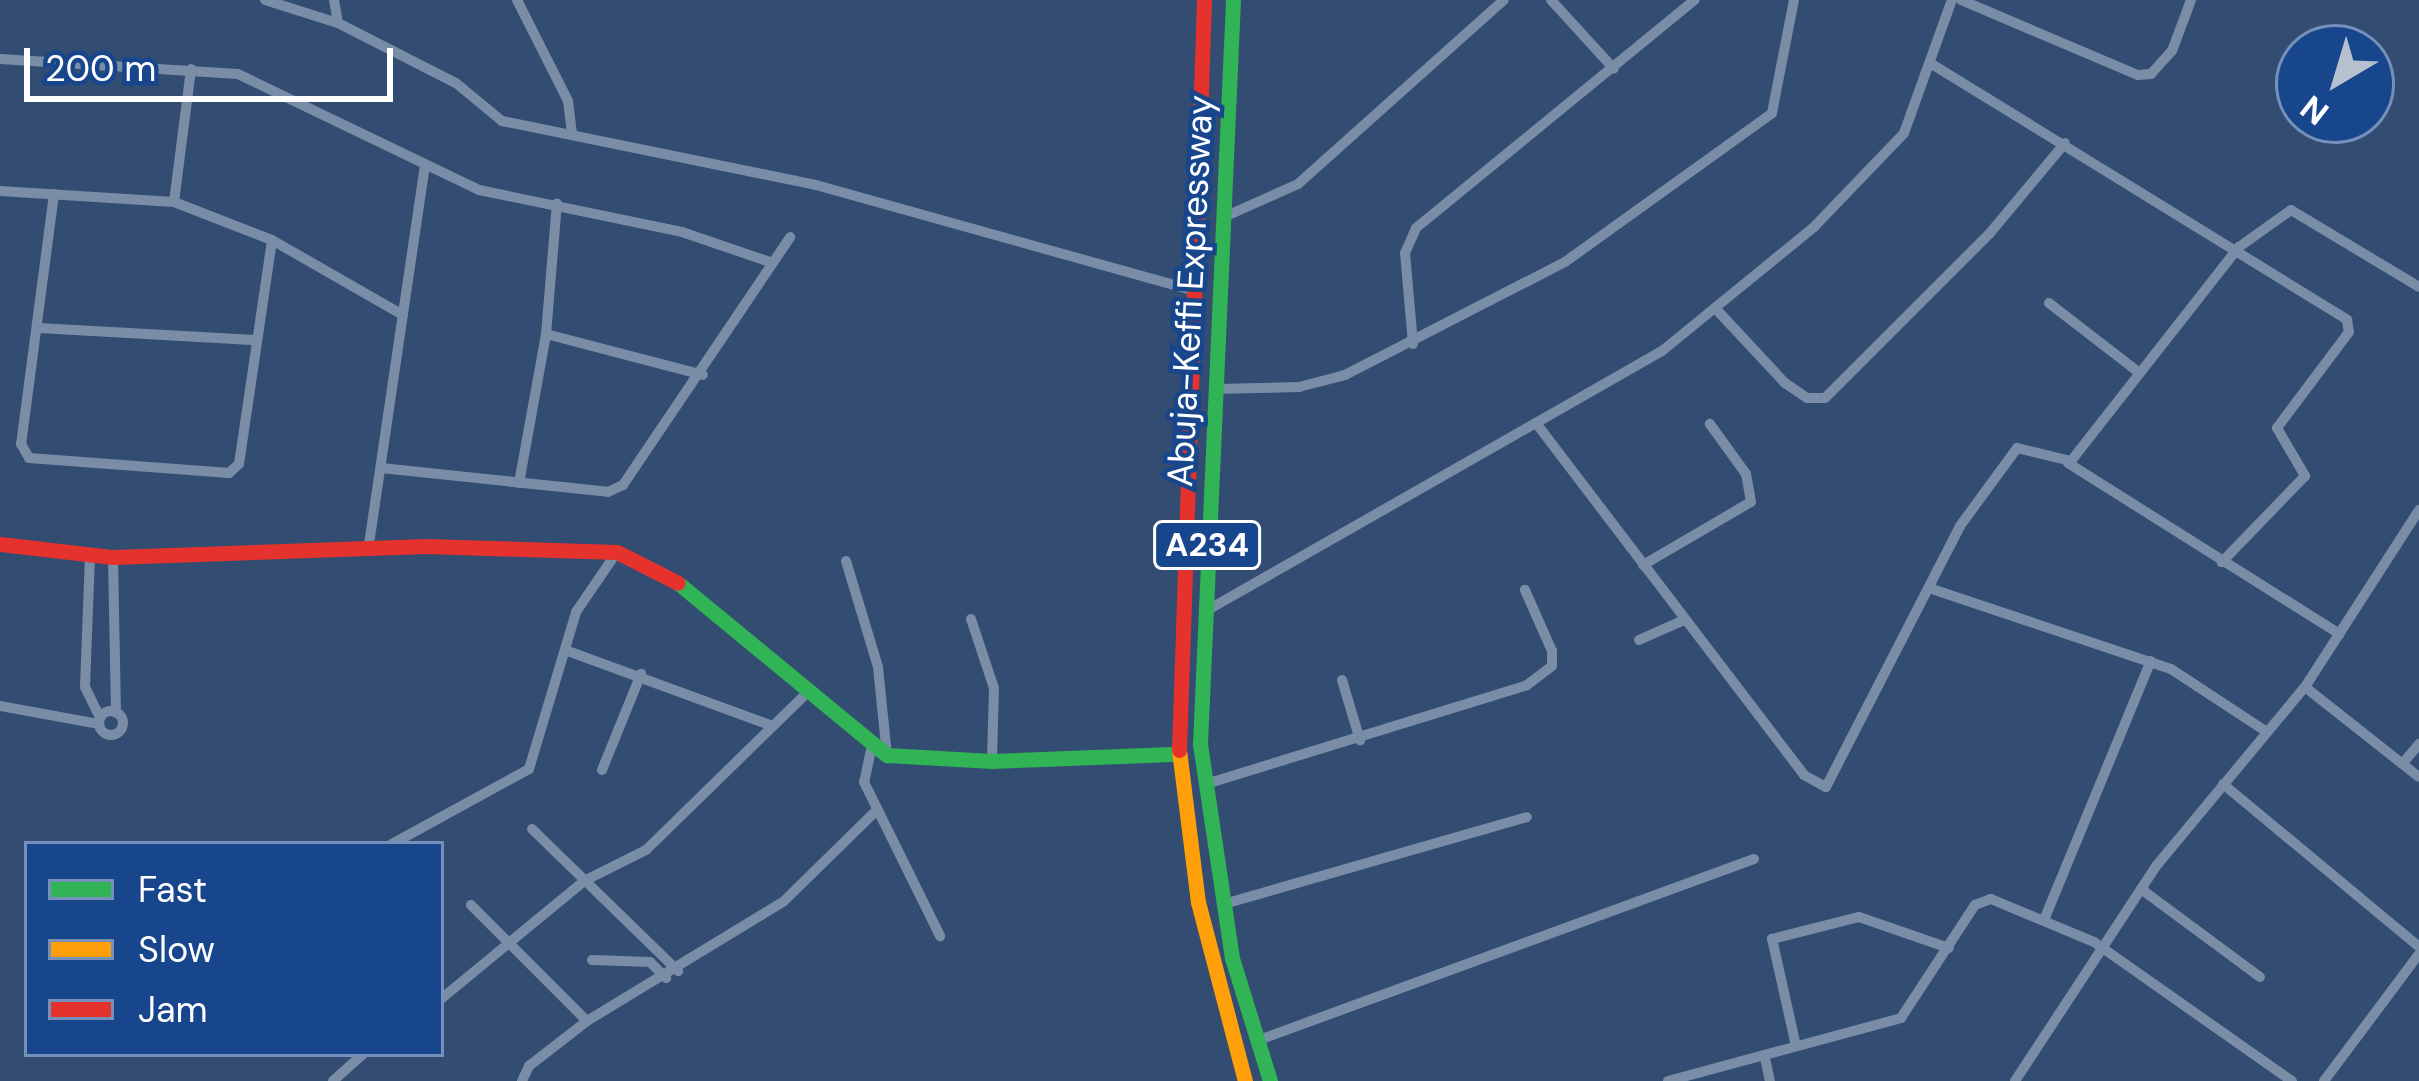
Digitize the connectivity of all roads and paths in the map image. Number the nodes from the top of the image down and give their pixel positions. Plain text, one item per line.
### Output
1 (265, 0) edge
2 (334, 0) edge
3 (518, 0) edge
4 (1204, 0) edge
5 (1233, 0) edge
6 (1504, 0) edge
7 (1550, 0) edge
8 (1695, 0) edge
9 (1794, 0) edge
10 (1956, 0) edge
11 (2191, 0) edge
12 (338, 23) junction
13 (0, 59) edge
14 (1930, 63) junction
15 (190, 69) junction
16 (1614, 69) junction
17 (572, 135) junction
18 (2065, 142) junction
19 (425, 167) junction
20 (0, 191) edge
21 (53, 194) junction
22 (174, 202) junction
23 (557, 203) junction
24 (1224, 217) junction
25 (790, 236) dead end
26 (272, 240) junction
27 (2239, 247) junction
28 (773, 263) junction
29 (2419, 287) edge
30 (1196, 291) junction
31 (2049, 303) dead end
32 (1715, 308) junction
33 (403, 316) junction
34 (39, 328) junction
35 (546, 334) junction
36 (257, 340) junction
37 (1413, 344) junction
38 (2137, 370) junction
39 (703, 375) junction
40 (1214, 389) junction
41 (1536, 423) junction
42 (1710, 424) dead end
43 (2068, 463) junction
44 (381, 468) junction
45 (519, 483) junction
46 (2419, 510) edge
47 (0, 544) edge
48 (368, 550) junction
49 (617, 552) junction
50 (90, 556) junction
51 (113, 557) junction
52 (846, 561) dead end
53 (2222, 562) junction
54 (1643, 565) junction
55 (1929, 588) junction
56 (1525, 590) dead end
57 (1204, 612) junction
58 (971, 619) dead end
59 (1684, 620) junction
60 (2340, 634) junction
61 (1639, 640) dead end
62 (565, 650) junction
63 (2151, 661) junction
64 (641, 674) junction
65 (1342, 680) dead end
66 (2305, 687) junction
67 (807, 694) junction
68 (0, 706) edge
69 (116, 712) junction
70 (99, 721) junction
71 (773, 726) junction
72 (2267, 732) junction
73 (1360, 740) junction
74 (2419, 744) edge
75 (879, 753) junction
76 (1178, 754) junction
77 (992, 761) junction
78 (2403, 763) junction
79 (602, 770) dead end
80 (2419, 776) edge
81 (2224, 784) junction
82 (1203, 785) junction
83 (877, 810) junction
84 (1527, 817) dead end
85 (532, 829) dead end
86 (397, 841) edge
87 (1754, 859) dead end
88 (584, 881) junction
89 (2141, 890) junction
90 (471, 905) dead end
91 (1221, 905) junction
92 (2044, 920) junction
93 (940, 936) dead end
94 (1949, 948) junction
95 (2103, 948) junction
96 (509, 949) junction
97 (2419, 950) edge
98 (592, 960) dead end
99 (678, 970) junction
100 (2260, 977) dead end
101 (666, 978) junction
102 (444, 997) edge
103 (587, 1022) junction
104 (1256, 1041) junction
105 (1796, 1046) junction
106 (360, 1057) edge
107 (1765, 1058) junction
108 (333, 1081) edge
109 (522, 1081) edge
110 (1245, 1081) edge
111 (1270, 1081) edge
112 (1668, 1081) edge
113 (1770, 1081) edge
114 (2015, 1081) edge
115 (2292, 1081) edge
116 (2324, 1081) edge

1 - 12 street
2 - 12 street
3 - 17 street
4 - 30 main road, Abuja-Keffi Expressway / A234
5 - 24 main road, Abuja-Keffi Expressway / A234
6 - 24 street
7 - 16 street
8 - 16 street
9 - 37 street
10 - 11 street
10 - 14 street
12 - 17 street
13 - 15 street
14 - 18 street
14 - 32 street
15 - 19 street
15 - 22 street
16 - 37 street
17 - 30 street
18 - 27 street
18 - 32 street
19 - 23 street
19 - 33 street
20 - 21 street
21 - 22 street
21 - 34 street
22 - 26 street
23 - 28 street
23 - 35 street
24 - 40 main road, Abuja-Keffi Expressway / A234
25 - 28 street
26 - 33 street
26 - 36 street
27 - 29 street
27 - 38 street
27 - 53 street
28 - 39 street
30 - 76 main road, Abuja-Keffi Expressway / A234
31 - 38 street
32 - 41 street
33 - 44 street
34 - 36 street
34 - 36 street
35 - 39 street
35 - 45 street
37 - 40 street
38 - 43 street
39 - 45 street
40 - 57 main road, Abuja-Keffi Expressway / A234
41 - 54 street
41 - 57 street
42 - 54 street
43 - 53 street
43 - 55 street
44 - 45 street
44 - 48 street
46 - 60 street
47 - 50 main road
48 - 49 main road
48 - 51 main road
49 - 62 street
49 - 67 main road
50 - 51 main road
50 - 70 street
51 - 69 street
52 - 75 street
53 - 60 street
54 - 59 street
55 - 59 street
55 - 63 street
56 - 73 street
57 - 82 main road, Abuja-Keffi Expressway / A234
58 - 77 street
59 - 61 street
60 - 66 street
62 - 64 street
62 - 86 street
63 - 72 street
63 - 92 street
64 - 71 street
64 - 79 street
65 - 73 street
66 - 72 street
66 - 78 street
67 - 71 street
67 - 75 main road
68 - 70 street
69 - 70 street
69 - 70 street
71 - 88 street
72 - 81 street
73 - 82 street
74 - 78 street
75 - 77 main road
75 - 83 street
76 - 77 main road
76 - 110 main road, Abuja-Keffi Expressway / A234
78 - 80 street
81 - 89 street
81 - 97 street
82 - 91 main road, Abuja-Keffi Expressway / A234
83 - 93 street
83 - 99 street
84 - 91 street
85 - 88 street
87 - 104 street
88 - 96 street
88 - 99 street
89 - 95 street
89 - 100 street
90 - 96 street
91 - 104 main road, Abuja-Keffi Expressway / A234
92 - 94 street
92 - 95 street
94 - 105 street
94 - 105 street
95 - 114 street
95 - 115 street
96 - 102 street
96 - 103 street
97 - 116 street
98 - 101 street
99 - 101 street
101 - 103 street
103 - 109 street
104 - 111 main road, Abuja-Keffi Expressway / A234
105 - 107 street
106 - 108 street
107 - 112 street
107 - 113 street

